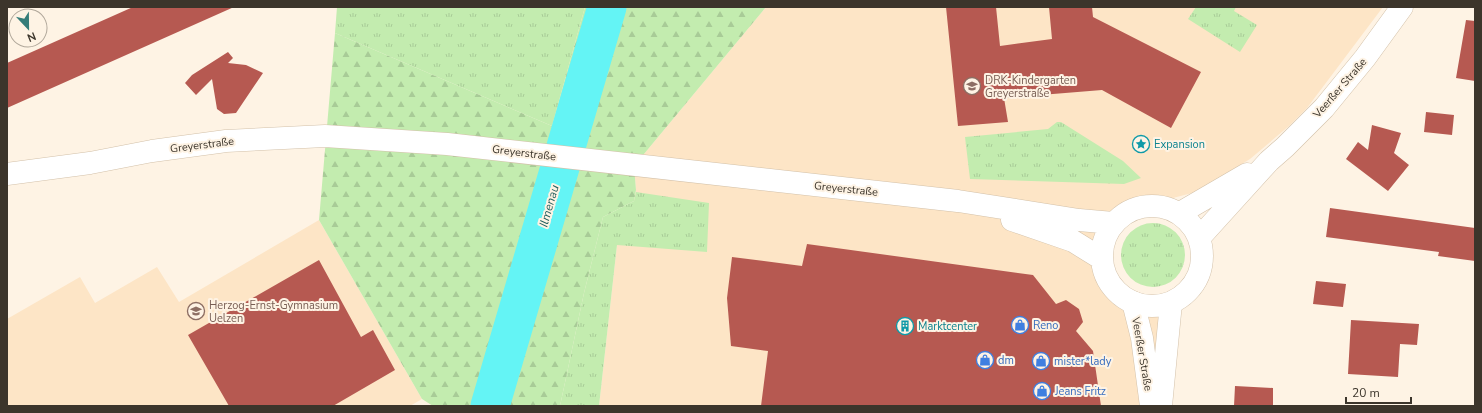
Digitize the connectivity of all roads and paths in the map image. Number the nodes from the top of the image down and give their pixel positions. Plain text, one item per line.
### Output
1 (1402, 7) edge
2 (1268, 161) junction
3 (90, 163) junction
4 (7, 174) edge
5 (7, 188) edge
6 (958, 201) junction
7 (1180, 213) junction
8 (1114, 223) junction
9 (1200, 237) junction
10 (1102, 259) junction
11 (1132, 302) junction
12 (1171, 303) junction
13 (1151, 406) edge
14 (1161, 406) edge

1 - 2 main road, Veerßer Straße
2 - 7 main road, Veerßer Straße
2 - 9 main road, Veerßer Straße
3 - 4 main road, Greyerstraße
3 - 5 main road, Greyerstraße
3 - 6 main road, Greyerstraße
6 - 8 main road, Greyerstraße
6 - 10 main road, Greyerstraße
7 - 8 main road
7 - 9 main road
8 - 10 main road
9 - 12 main road
10 - 11 main road
11 - 12 main road
11 - 13 main road, Veerßer Straße
12 - 14 main road, Veerßer Straße

